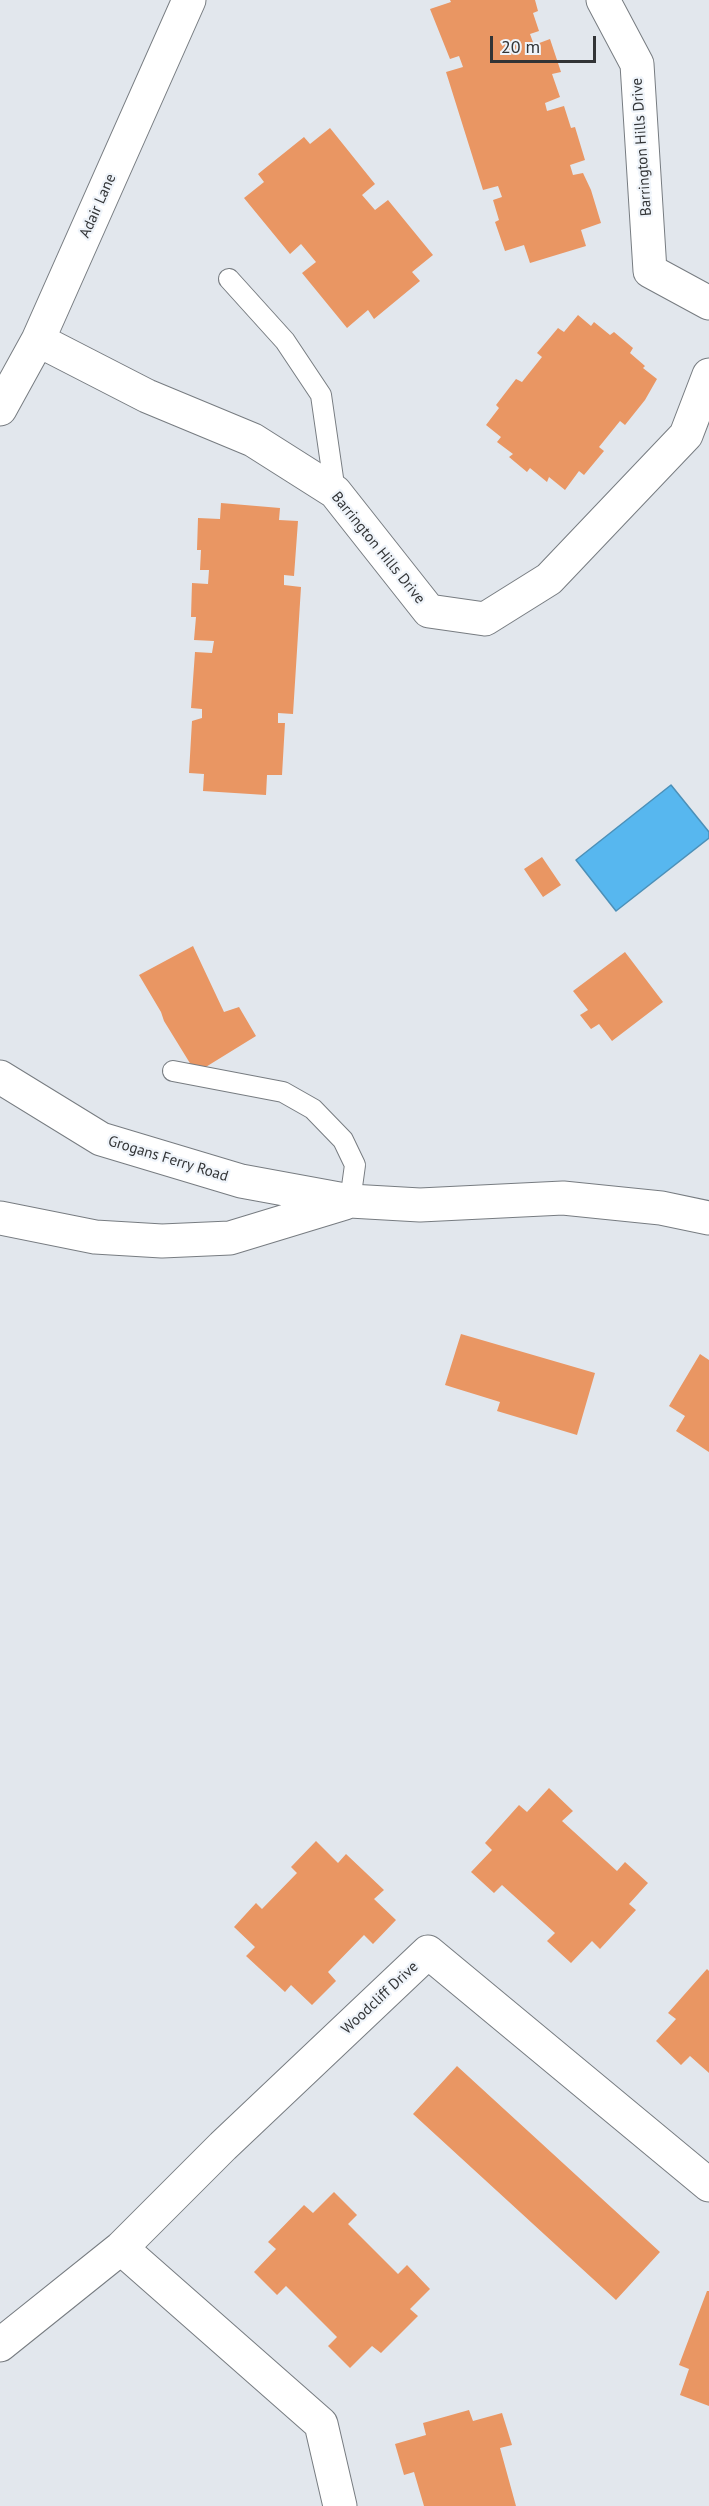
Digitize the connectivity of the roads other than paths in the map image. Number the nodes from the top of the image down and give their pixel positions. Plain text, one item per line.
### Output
1 (189, 0) edge
2 (603, 0) edge
3 (229, 279) dead end
4 (709, 303) edge
5 (38, 340) junction
6 (709, 375) edge
7 (0, 409) edge
8 (335, 492) junction
9 (173, 1071) dead end
10 (0, 1077) edge
11 (350, 1201) junction
12 (0, 1218) edge
13 (709, 1218) edge
14 (709, 2185) edge
15 (122, 2248) junction
16 (0, 2345) edge
17 (340, 2506) edge

1 - 5 street, Adair Lane
2 - 4 street, Barrington Hills Drive
3 - 8 lane
5 - 7 street, Adair Lane
5 - 8 street, Barrington Hills Drive
6 - 8 street, Barrington Hills Drive
9 - 11 lane
10 - 11 street, Grogans Ferry Road
11 - 12 street, Grogans Ferry Road
11 - 13 street, Grogans Ferry Road
14 - 15 street, Woodcliff Drive
15 - 16 street, Woodcliff Drive
15 - 17 street

